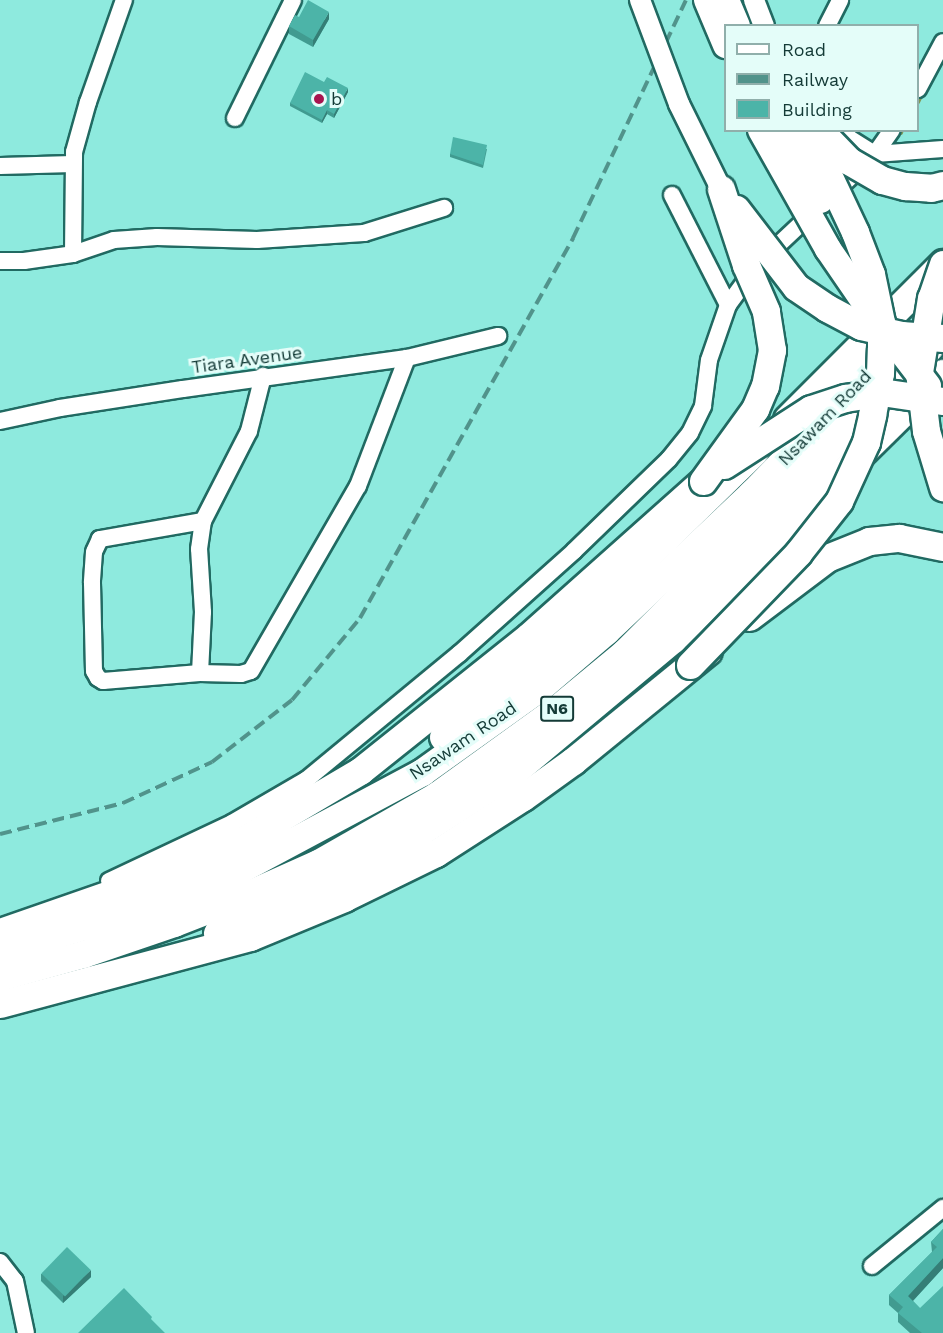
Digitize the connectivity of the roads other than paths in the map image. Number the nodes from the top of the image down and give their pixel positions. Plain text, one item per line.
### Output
1 (124, 0) edge
2 (293, 0) edge
3 (640, 0) edge
4 (707, 0) edge
5 (726, 0) edge
6 (754, 0) edge
7 (840, 0) edge
8 (736, 24) edge
9 (763, 24) edge
10 (827, 24) edge
11 (724, 40) edge
12 (943, 42) edge
13 (919, 87) edge
14 (235, 118) dead end
15 (762, 132) edge
16 (785, 132) edge
17 (808, 132) edge
18 (821, 132) edge
19 (844, 132) edge
20 (891, 132) edge
21 (943, 149) edge
22 (875, 154) junction
23 (73, 164) junction
24 (0, 165) edge
25 (943, 185) edge
26 (721, 189) junction
27 (672, 195) dead end
28 (444, 208) dead end
29 (73, 254) junction
30 (0, 261) edge
31 (943, 264) edge
32 (943, 296) edge
33 (728, 305) junction
34 (498, 336) dead end
35 (943, 336) edge
36 (407, 358) junction
37 (943, 373) edge
38 (262, 376) junction
39 (943, 381) edge
40 (943, 403) edge
41 (0, 421) edge
42 (703, 481) junction
43 (943, 487) edge
44 (203, 520) junction
45 (943, 547) edge
46 (690, 665) junction
47 (200, 673) junction
48 (377, 794) junction
49 (53, 915) junction
50 (0, 932) edge
51 (0, 951) edge
52 (156, 963) junction
53 (0, 977) edge
54 (0, 1004) edge
55 (943, 1208) edge
56 (0, 1262) edge
57 (872, 1266) dead end
58 (26, 1333) edge

1 - 23 street
2 - 14 street
3 - 26 street, bridge
4 - 11 main road
5 - 8 main road
6 - 9 street
7 - 10 street
12 - 13 street
15 - 40 main road, bridge
16 - 39 main road, bridge
17 - 46 highway, bridge
18 - 25 highway, bridge
19 - 22 street
20 - 22 street
21 - 22 street
22 - 33 street
23 - 24 street
23 - 29 street
26 - 35 highway, bridge
26 - 42 highway, bridge
27 - 33 street
28 - 29 street
29 - 30 street
31 - 43 highway, bridge
31 - 48 highway
32 - 48 highway, Nsawam Road / N6
33 - 49 street
34 - 36 street, Tiara Avenue
35 - 53 highway, Nsawam Road / N6
36 - 38 street, Tiara Avenue
36 - 47 street
37 - 52 highway
38 - 41 street, Tiara Avenue
38 - 44 street
40 - 42 highway, bridge
42 - 49 highway
44 - 47 street
44 - 47 street
45 - 46 highway, bridge
46 - 52 highway
48 - 51 highway, Nsawam Road / N6
49 - 50 highway
52 - 54 highway
55 - 57 street
56 - 58 street

